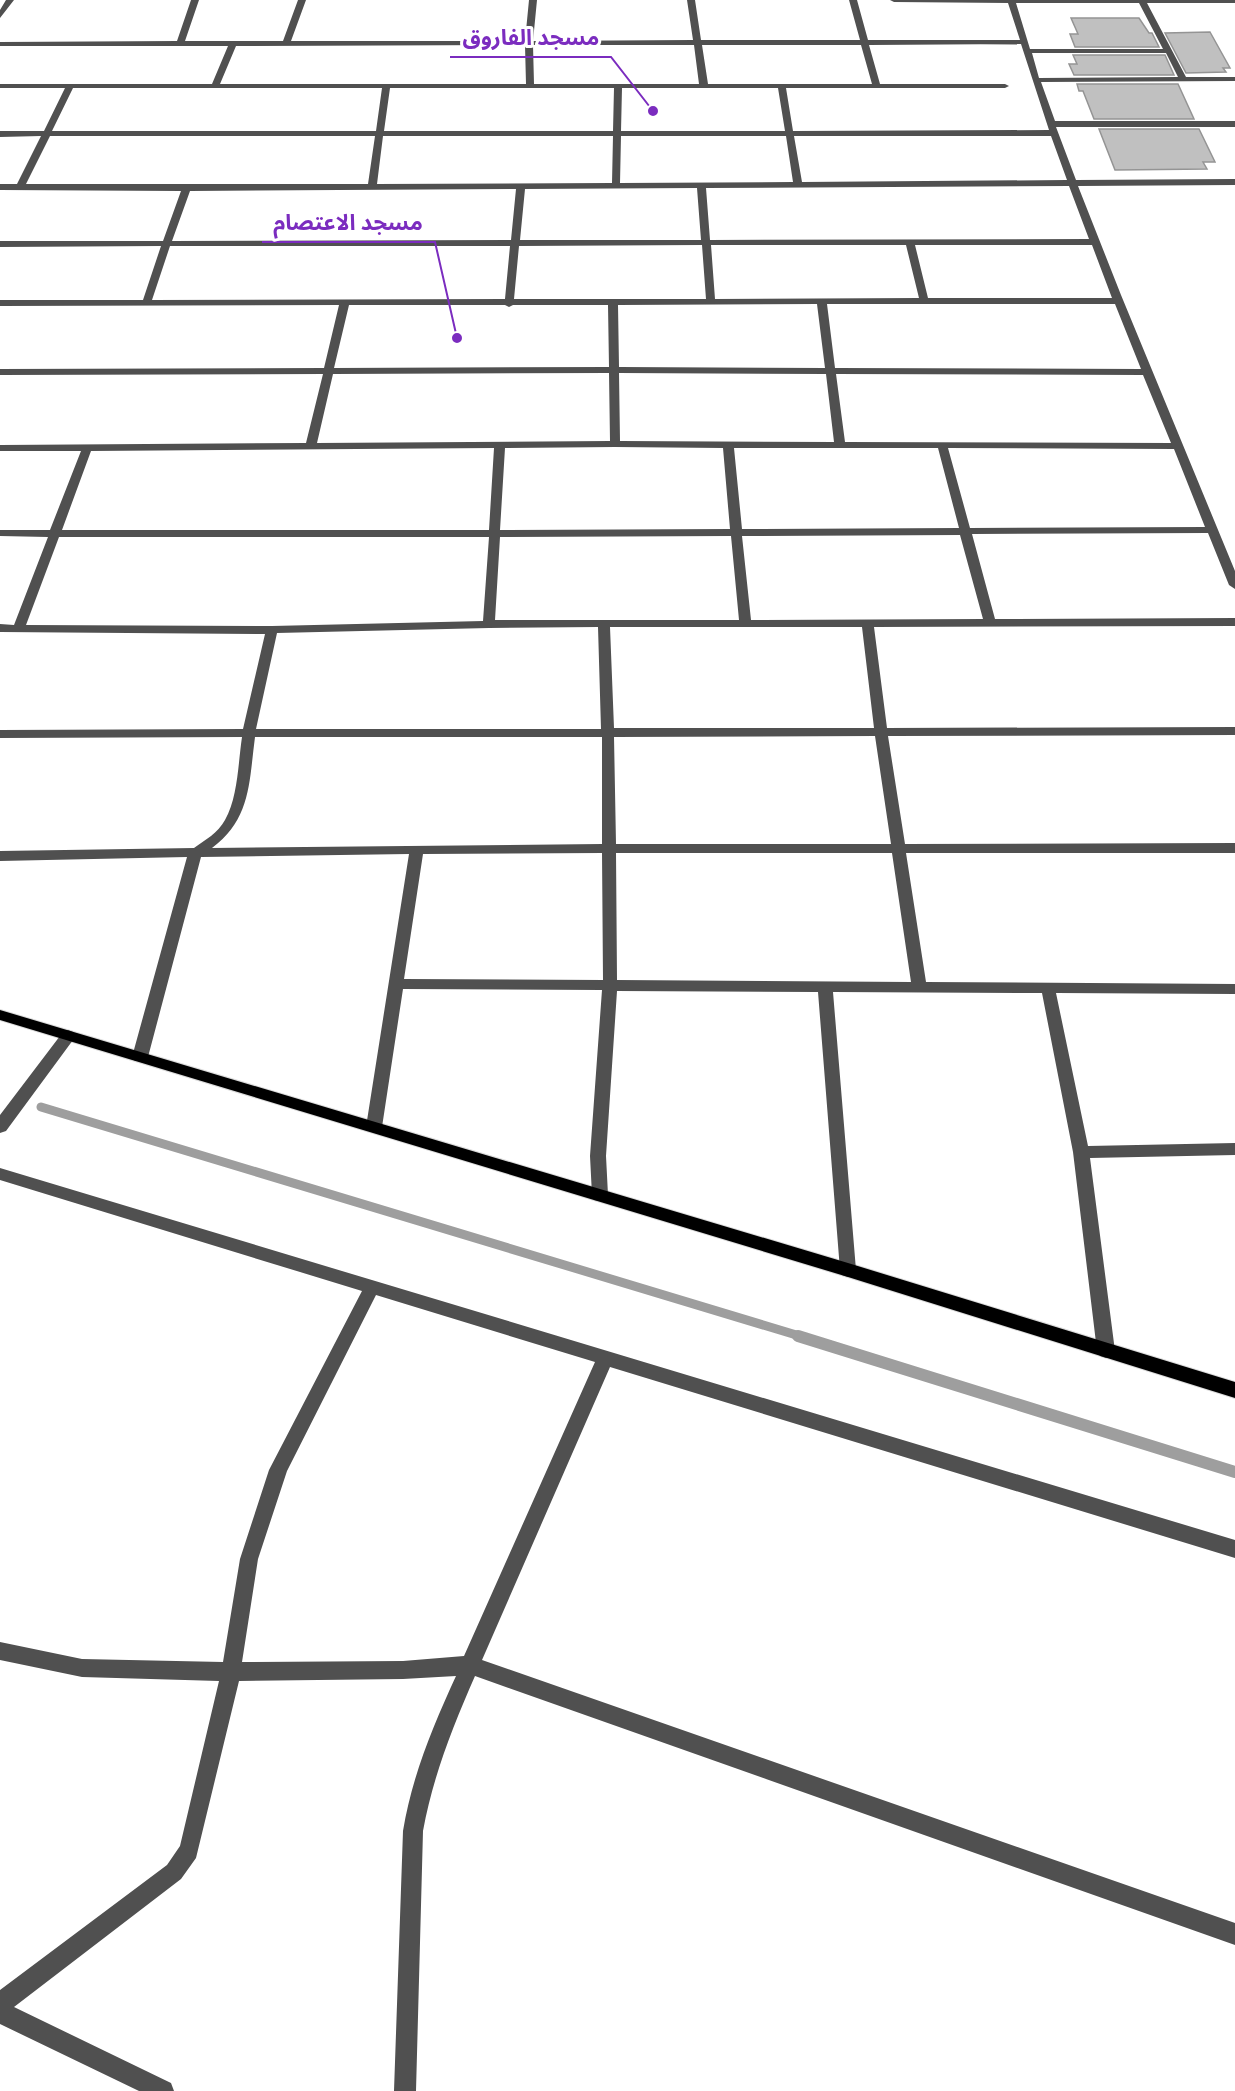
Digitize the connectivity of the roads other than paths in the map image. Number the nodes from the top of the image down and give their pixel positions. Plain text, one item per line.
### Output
1 (10, 0) edge
2 (195, 0) edge
3 (302, 0) edge
4 (533, 0) edge
5 (691, 0) edge
6 (853, 0) edge
7 (894, 0) edge
8 (1011, 0) edge
9 (1142, 1) edge
10 (1235, 1) edge
11 (0, 16) edge
12 (181, 42) junction
13 (234, 42) junction
14 (287, 42) junction
15 (529, 42) junction
16 (697, 42) junction
17 (863, 42) junction
18 (0, 44) edge
19 (1024, 46) junction
20 (1169, 51) junction
21 (1183, 79) junction
22 (1235, 79) edge
23 (1036, 80) junction
24 (0, 86) edge
25 (1005, 86) dead end
26 (70, 87) junction
27 (215, 87) junction
28 (530, 87) junction
29 (618, 87) junction
30 (704, 87) junction
31 (782, 87) junction
32 (877, 87) junction
33 (386, 88) junction
34 (1235, 124) edge
35 (1053, 128) junction
36 (0, 134) edge
37 (48, 134) junction
38 (380, 134) junction
39 (616, 134) junction
40 (789, 134) junction
41 (1235, 182) edge
42 (1074, 183) junction
43 (616, 184) junction
44 (701, 184) junction
45 (798, 184) junction
46 (372, 185) junction
47 (21, 186) junction
48 (521, 186) junction
49 (0, 187) edge
50 (186, 188) junction
51 (706, 242) junction
52 (910, 242) junction
53 (1096, 242) junction
54 (0, 244) edge
55 (165, 244) junction
56 (516, 244) junction
57 (924, 301) junction
58 (1118, 301) junction
59 (822, 302) junction
60 (0, 303) edge
61 (613, 303) junction
62 (711, 303) junction
63 (146, 304) junction
64 (344, 304) junction
65 (509, 304) junction
66 (614, 370) junction
67 (831, 370) junction
68 (0, 372) edge
69 (328, 372) junction
70 (1147, 372) junction
71 (615, 444) junction
72 (728, 444) junction
73 (500, 445) junction
74 (840, 445) junction
75 (942, 445) junction
76 (311, 446) junction
77 (1178, 446) junction
78 (0, 448) edge
79 (87, 448) junction
80 (1213, 530) junction
81 (967, 531) junction
82 (735, 532) junction
83 (0, 533) edge
84 (56, 533) junction
85 (494, 534) junction
86 (1235, 585) edge
87 (1235, 622) edge
88 (746, 623) junction
89 (868, 623) junction
90 (990, 623) junction
91 (489, 624) junction
92 (604, 624) junction
93 (0, 628) edge
94 (19, 628) junction
95 (272, 630) junction
96 (1235, 731) edge
97 (249, 732) junction
98 (881, 732) junction
99 (0, 734) edge
100 (608, 734) junction
101 (608, 848) junction
102 (898, 848) junction
103 (1235, 848) edge
104 (417, 849) junction
105 (195, 854) junction
106 (0, 856) edge
107 (396, 984) junction
108 (610, 986) junction
109 (825, 986) junction
110 (919, 986) junction
111 (1048, 988) junction
112 (1235, 988) edge
113 (0, 1015) edge
114 (68, 1036) junction
115 (140, 1058) junction
116 (0, 1127) edge
117 (374, 1127) junction
118 (1235, 1149) edge
119 (1081, 1152) junction
120 (0, 1174) edge
121 (600, 1195) junction
122 (848, 1270) junction
123 (372, 1287) junction
124 (1106, 1351) junction
125 (606, 1358) junction
126 (1235, 1390) edge
127 (1235, 1549) edge
128 (0, 1652) edge
129 (471, 1665) junction
130 (231, 1672) junction
131 (1235, 1934) edge
132 (0, 2004) edge
133 (0, 2012) edge
134 (163, 2091) edge
135 (405, 2091) edge

1 - 11 street
2 - 12 street
3 - 14 street
4 - 15 street
5 - 16 street
6 - 17 street
7 - 8 street
8 - 9 street
8 - 19 street
9 - 10 street
9 - 20 street
12 - 13 street
12 - 18 street
13 - 14 street
13 - 27 street
14 - 15 street
15 - 16 street
15 - 28 street
16 - 17 street
16 - 30 street
17 - 19 street
17 - 32 street
19 - 20 street
19 - 23 street
20 - 21 street
21 - 22 street
21 - 23 street
23 - 35 street
24 - 26 street
25 - 32 street
26 - 27 street
26 - 37 street
27 - 33 street
28 - 29 street
28 - 33 street
29 - 30 street
29 - 39 street
30 - 31 street
31 - 32 street
31 - 40 street
33 - 38 street
34 - 35 street
35 - 40 street
35 - 42 street
36 - 37 street
37 - 38 street
37 - 47 street
38 - 39 street
38 - 46 street
39 - 40 street
39 - 43 street
40 - 45 street
41 - 42 street
42 - 45 street
42 - 53 street
43 - 44 street
43 - 48 street
44 - 45 street
44 - 51 street
46 - 48 street
46 - 50 street
47 - 49 street
47 - 50 street
48 - 56 street
50 - 55 street
51 - 52 street
51 - 56 street
51 - 62 street
52 - 53 street
52 - 57 street
53 - 58 street
54 - 55 street
55 - 56 street
55 - 63 street
56 - 65 street
57 - 58 street
57 - 59 street
58 - 70 street
59 - 62 street
59 - 67 street
60 - 63 street
61 - 62 street
61 - 65 street
61 - 66 street
63 - 64 street
64 - 65 street
64 - 69 street
66 - 67 street
66 - 69 street
66 - 71 street
67 - 70 street
67 - 74 street
68 - 69 street
69 - 76 street
70 - 77 street
71 - 72 street
71 - 73 street
72 - 74 street
72 - 82 street
73 - 76 street
73 - 85 street
74 - 75 street
75 - 77 street
75 - 81 street
76 - 79 street
77 - 80 street
78 - 79 street
79 - 84 street
80 - 81 street
80 - 86 street
81 - 82 street
81 - 90 street
82 - 85 street
82 - 88 street
83 - 84 street
84 - 85 street
84 - 94 street
85 - 91 street
87 - 90 street
88 - 89 street
88 - 92 street
89 - 90 street
89 - 98 street
91 - 92 street
91 - 95 street
92 - 100 street
93 - 94 street
94 - 95 street
95 - 97 street
96 - 98 street
97 - 99 street
97 - 100 street
97 - 105 street
98 - 100 street
98 - 102 street
100 - 101 street
101 - 102 street
101 - 104 street
101 - 108 street
102 - 103 street
102 - 110 street
104 - 105 street
104 - 107 street
105 - 106 street
105 - 115 street
107 - 108 street
107 - 117 street
108 - 109 street
108 - 121 street
109 - 110 street
109 - 122 street
110 - 111 street
111 - 112 street
111 - 119 street
113 - 114 main road
114 - 115 main road
114 - 116 street
115 - 117 main road
117 - 121 main road
118 - 119 street
119 - 124 street
120 - 123 street
121 - 122 main road
122 - 124 main road
123 - 125 street
123 - 130 street
124 - 126 main road
125 - 127 street
125 - 129 street
128 - 130 street
129 - 130 street
129 - 131 street
129 - 135 street
130 - 132 street
133 - 134 street

